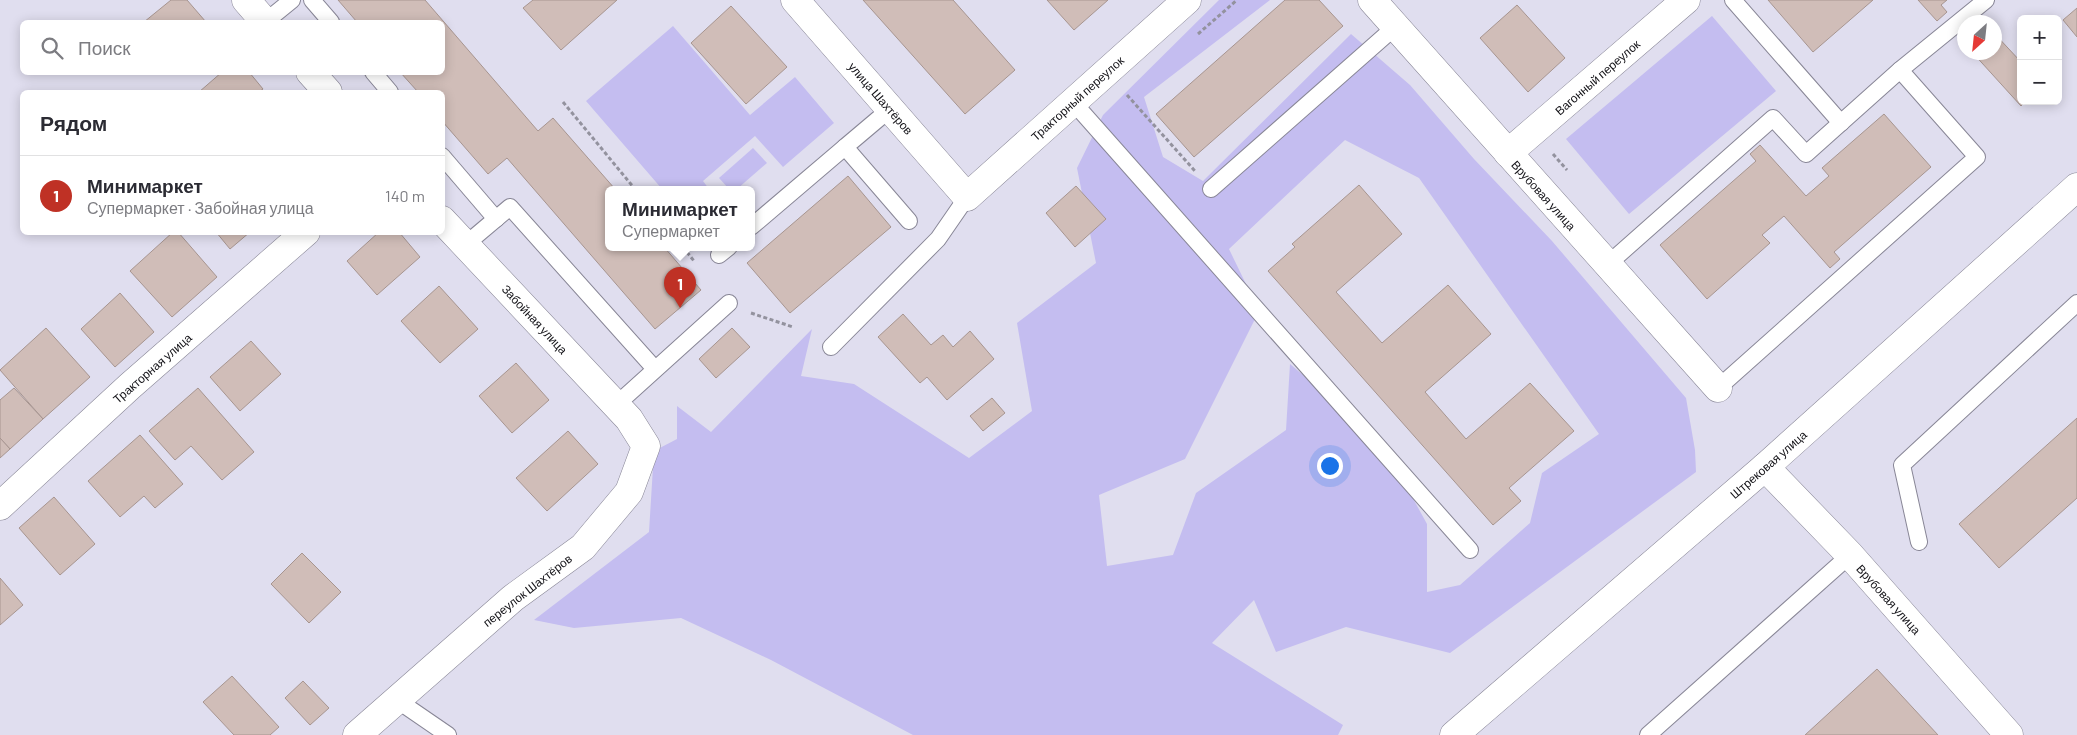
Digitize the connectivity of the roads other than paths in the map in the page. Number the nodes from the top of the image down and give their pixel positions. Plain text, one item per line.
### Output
1 (246, 0) edge
2 (292, 0) edge
3 (312, 0) edge
4 (795, 0) edge
5 (1187, 0) edge
6 (1372, 0) edge
7 (1686, 0) edge
8 (1733, 0) edge
9 (1986, 0) edge
10 (263, 20) edge
11 (267, 20) edge
12 (329, 20) edge
13 (1395, 27) junction
14 (1900, 70) junction
15 (313, 75) edge
16 (376, 75) edge
17 (326, 90) edge
18 (388, 90) edge
19 (1073, 102) junction
20 (890, 109) junction
21 (1841, 123) junction
22 (845, 147) junction
23 (1508, 154) junction
24 (445, 160) edge
25 (2077, 187) edge
26 (1211, 189) road end
27 (967, 197) junction
28 (496, 219) junction
29 (909, 221) dead end
30 (445, 223) edge
31 (755, 225) edge
32 (303, 235) edge
33 (465, 245) junction
34 (1607, 265) junction
35 (729, 303) road end
36 (2077, 303) edge
37 (832, 347) dead end
38 (655, 370) junction
39 (1718, 388) joint
40 (623, 412) junction
41 (1764, 467) junction
42 (0, 506) edge
43 (1919, 542) dead end
44 (1470, 550) dead end
45 (1850, 555) junction
46 (396, 700) junction
47 (357, 735) edge
48 (448, 735) edge
49 (1454, 735) edge
50 (1648, 735) edge
51 (2009, 735) edge

1 - 10 street
2 - 11 lane
3 - 12 lane
4 - 20 street, улица Шахтёров
5 - 19 street, Тракторный переулок
6 - 13 street, Врубовая улица
7 - 23 street, Вагонный переулок
8 - 21 lane
9 - 14 lane
13 - 23 street, Врубовая улица
13 - 26 lane
14 - 21 lane
14 - 39 lane
15 - 17 street
16 - 18 lane
19 - 27 street, Тракторный переулок
19 - 44 lane
20 - 22 lane
20 - 27 street, улица Шахтёров
21 - 34 lane
22 - 29 lane
22 - 31 lane
23 - 34 street, Врубовая улица
24 - 28 lane
25 - 41 street, Штрековая улица
27 - 37 lane
28 - 33 lane
28 - 38 lane
30 - 33 street, Забойная улица
32 - 42 street, Тракторная улица
33 - 40 street, Забойная улица
34 - 39 street, Врубовая улица
35 - 38 lane
36 - 43 lane
38 - 40 lane
40 - 46 street, переулок Шахтёров
41 - 45 street, Врубовая улица
41 - 49 street, Штрековая улица
45 - 50 lane
45 - 51 street, Врубовая улица
46 - 47 street, переулок Шахтёров
46 - 48 lane

